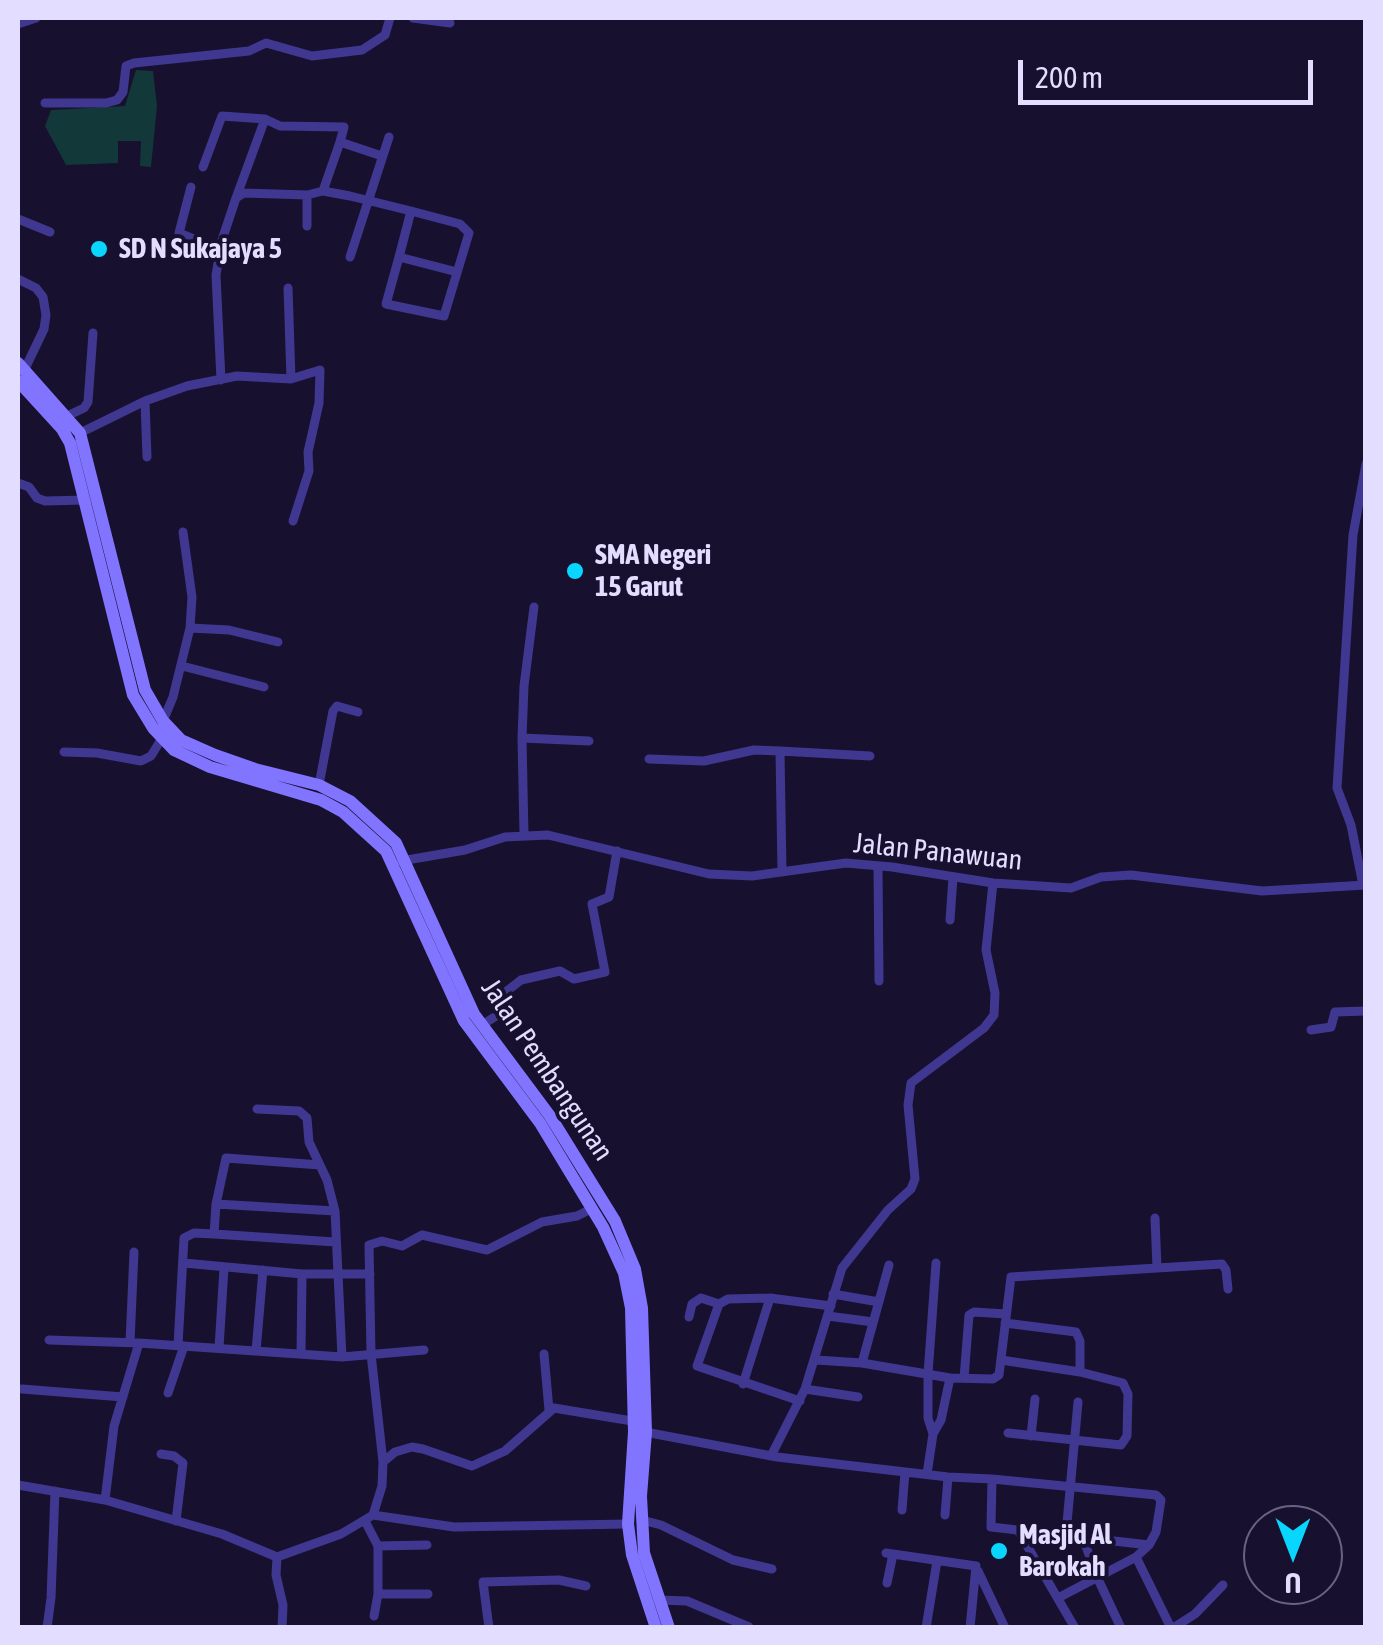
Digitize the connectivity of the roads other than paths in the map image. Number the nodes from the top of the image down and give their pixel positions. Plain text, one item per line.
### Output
1 (36, 18) edge
2 (390, 18) edge
3 (413, 18) edge
4 (18, 24) edge
5 (450, 24) dead end
6 (45, 103) dead end
7 (265, 119) junction
8 (389, 137) dead end
9 (340, 142) junction
10 (382, 156) junction
11 (203, 168) dead end
12 (191, 187) dead end
13 (322, 192) junction
14 (307, 195) junction
15 (236, 198) junction
16 (368, 200) junction
17 (411, 211) junction
18 (18, 219) edge
19 (307, 226) dead end
20 (50, 232) dead end
21 (220, 250) junction
22 (350, 257) dead end
23 (398, 257) junction
24 (457, 272) junction
25 (18, 279) edge
26 (288, 288) dead end
27 (93, 333) dead end
28 (20, 374) edge
29 (291, 379) junction
30 (221, 380) junction
31 (145, 401) junction
32 (66, 416) junction
33 (80, 433) junction
34 (147, 457) dead end
35 (1366, 464) edge
36 (18, 483) edge
37 (86, 500) junction
38 (293, 520) dead end
39 (99, 526) junction
40 (183, 532) dead end
41 (1351, 593) junction
42 (1366, 593) edge
43 (534, 608) dead end
44 (190, 628) junction
45 (278, 642) dead end
46 (182, 666) junction
47 (264, 687) dead end
48 (358, 712) dead end
49 (163, 721) junction
50 (162, 738) junction
51 (522, 738) junction
52 (589, 741) dead end
53 (780, 751) junction
54 (64, 752) dead end
55 (870, 756) dead end
56 (650, 758) dead end
57 (319, 785) junction
58 (524, 835) junction
59 (618, 852) junction
60 (400, 862) junction
61 (878, 866) junction
62 (782, 872) junction
63 (953, 876) junction
64 (993, 884) junction
65 (1364, 885) edge
66 (950, 920) dead end
67 (879, 982) dead end
68 (1366, 1011) edge
69 (482, 1024) junction
70 (1311, 1030) dead end
71 (535, 1106) junction
72 (257, 1109) dead end
73 (320, 1165) junction
74 (216, 1204) junction
75 (593, 1208) junction
76 (335, 1211) junction
77 (1154, 1218) dead end
78 (610, 1226) junction
79 (214, 1234) junction
80 (334, 1242) junction
81 (134, 1252) dead end
82 (936, 1262) dead end
83 (184, 1263) junction
84 (889, 1265) dead end
85 (224, 1268) junction
86 (1156, 1268) junction
87 (262, 1270) junction
88 (302, 1274) junction
89 (338, 1274) junction
90 (370, 1274) junction
91 (1228, 1289) dead end
92 (833, 1294) junction
93 (770, 1298) junction
94 (879, 1302) junction
95 (719, 1304) junction
96 (829, 1311) junction
97 (689, 1317) dead end
98 (1005, 1318) junction
99 (873, 1322) junction
100 (49, 1340) dead end
101 (134, 1342) junction
102 (181, 1346) junction
103 (220, 1348) junction
104 (424, 1350) dead end
105 (256, 1351) junction
106 (301, 1354) junction
107 (371, 1354) junction
108 (544, 1354) dead end
109 (342, 1357) junction
110 (816, 1360) junction
111 (1001, 1360) junction
112 (862, 1362) junction
113 (1080, 1372) junction
114 (928, 1374) junction
115 (950, 1378) junction
116 (964, 1378) junction
117 (743, 1384) junction
118 (22, 1389) dead end
119 (805, 1389) junction
120 (168, 1393) dead end
121 (123, 1397) junction
122 (858, 1397) dead end
123 (1035, 1399) dead end
124 (800, 1401) junction
125 (1078, 1402) dead end
126 (549, 1410) junction
127 (640, 1427) junction
128 (1008, 1433) dead end
129 (933, 1434) junction
130 (1031, 1436) junction
131 (1073, 1440) junction
132 (161, 1454) dead end
133 (771, 1456) junction
134 (383, 1462) junction
135 (905, 1472) junction
136 (926, 1474) junction
137 (948, 1478) junction
138 (992, 1480) junction
139 (18, 1486) edge
140 (1068, 1488) junction
141 (55, 1491) junction
142 (105, 1500) junction
143 (902, 1510) dead end
144 (945, 1515) dead end
145 (369, 1518) junction
146 (176, 1521) junction
147 (635, 1522) junction
148 (1020, 1532) junction
149 (1066, 1534) junction
150 (1083, 1538) junction
151 (1150, 1544) junction
152 (427, 1545) dead end
153 (378, 1546) junction
154 (277, 1556) junction
155 (1136, 1557) junction
156 (937, 1561) junction
157 (772, 1569) dead end
158 (978, 1570) junction
159 (1097, 1577) junction
160 (887, 1584) dead end
161 (1223, 1585) dead end
162 (586, 1586) dead end
163 (378, 1594) junction
164 (428, 1594) dead end
165 (1058, 1598) junction
166 (658, 1600) junction
167 (374, 1616) dead end
168 (47, 1628) edge
169 (282, 1628) edge
170 (489, 1628) edge
171 (656, 1628) edge
172 (669, 1628) edge
173 (750, 1628) edge
174 (926, 1628) edge
175 (970, 1628) edge
176 (1005, 1628) edge
177 (1075, 1628) edge
178 (1121, 1628) edge
179 (1172, 1628) edge

1 - 4 street
2 - 6 street
3 - 5 street
7 - 9 street
7 - 11 street
7 - 15 street
8 - 10 street
9 - 10 street
9 - 13 street
10 - 16 street
12 - 21 street
13 - 14 street
13 - 16 street
14 - 15 street
14 - 19 street
15 - 21 street
16 - 17 street
16 - 22 street
17 - 23 street
17 - 24 street
18 - 20 street
21 - 30 street
23 - 24 street
23 - 24 street
25 - 28 street
26 - 29 street
27 - 32 street
28 - 32 main road, Jalan Pembangunan
28 - 37 main road, Jalan Pembangunan
29 - 30 street
29 - 38 street
30 - 31 street
31 - 33 street
31 - 34 street
32 - 33 main road, Jalan Pembangunan
33 - 39 main road, Jalan Pembangunan
35 - 41 street
36 - 37 street
37 - 39 main road, Jalan Pembangunan
39 - 49 main road, Jalan Pembangunan
39 - 50 main road, Jalan Pembangunan
40 - 44 street
41 - 42 street
41 - 65 street
43 - 51 street
44 - 45 street
44 - 46 street
46 - 47 street
46 - 49 street
48 - 57 street
49 - 57 main road, Jalan Pembangunan
50 - 54 street
50 - 60 main road, Jalan Pembangunan
51 - 52 street
51 - 58 street
53 - 55 street
53 - 56 street
53 - 62 street
57 - 60 main road, Jalan Pembangunan
58 - 59 street, Jalan Panawuan
58 - 60 street, Jalan Panawuan
59 - 62 street, Jalan Panawuan
59 - 69 street
60 - 69 main road, Jalan Pembangunan
60 - 71 main road, Jalan Pembangunan
61 - 62 street, Jalan Panawuan
61 - 63 street, Jalan Panawuan
61 - 67 street
63 - 64 street, Jalan Panawuan
63 - 66 street
64 - 65 street, Jalan Panawuan
64 - 92 street
68 - 70 street
69 - 71 main road, Jalan Pembangunan
71 - 75 main road, Jalan Pembangunan
71 - 78 main road, Jalan Pembangunan
72 - 73 street
73 - 74 street
73 - 76 street
74 - 76 street
74 - 79 street
75 - 78 main road, Jalan Pembangunan
75 - 90 street
76 - 80 street
77 - 86 street
78 - 127 main road, Jalan Pembangunan
79 - 80 street
79 - 83 street
80 - 89 street
81 - 101 street
82 - 114 street
83 - 85 street
83 - 102 street
84 - 94 street
85 - 87 street
85 - 103 street
86 - 91 street
86 - 98 street
87 - 88 street
87 - 105 street
88 - 89 street
88 - 106 street
89 - 90 street
89 - 109 street
90 - 107 street
92 - 94 street
92 - 96 street
93 - 95 street
93 - 96 street
93 - 117 street
94 - 99 street
95 - 97 street
95 - 117 street
96 - 99 street
96 - 110 street
98 - 111 street
98 - 113 street
98 - 116 street
99 - 112 street
100 - 101 street
101 - 102 street
101 - 121 street
102 - 103 street
102 - 120 street
103 - 105 street
104 - 107 street
105 - 106 street
106 - 109 street
107 - 109 street
107 - 134 street
108 - 126 street
110 - 112 street
110 - 119 street
111 - 113 street
111 - 116 street
112 - 114 street
113 - 131 street
114 - 115 street
114 - 129 street
115 - 116 street
115 - 129 street
117 - 124 street
118 - 121 street
119 - 122 street
119 - 124 street
121 - 142 street
123 - 130 street
124 - 133 street
125 - 131 street
126 - 127 street
126 - 134 street
127 - 133 street
127 - 147 main road, Jalan Pembangunan
128 - 130 street
129 - 136 street
130 - 131 street
131 - 140 street
132 - 146 street
133 - 135 street
134 - 145 street
135 - 136 street
135 - 143 street
136 - 137 street
137 - 138 street
137 - 144 street
138 - 140 street
138 - 148 street
139 - 141 street
140 - 149 street
140 - 151 street
141 - 142 street
141 - 168 street
142 - 146 street
145 - 147 street
145 - 153 street
145 - 154 street
146 - 154 street
147 - 157 street
147 - 166 main road, Jalan Pembangunan
147 - 171 main road, Jalan Pembangunan
148 - 149 street
148 - 165 street
149 - 150 street
150 - 151 street
150 - 159 street
151 - 155 street
152 - 153 street
153 - 163 street
154 - 169 street
155 - 159 street
155 - 179 street
156 - 158 street
156 - 160 street
156 - 174 street
158 - 175 street
158 - 176 street
159 - 165 street
159 - 178 street
161 - 179 street
162 - 170 street
163 - 164 street
163 - 167 street
165 - 177 street
166 - 172 main road, Jalan Pembangunan
166 - 173 street

